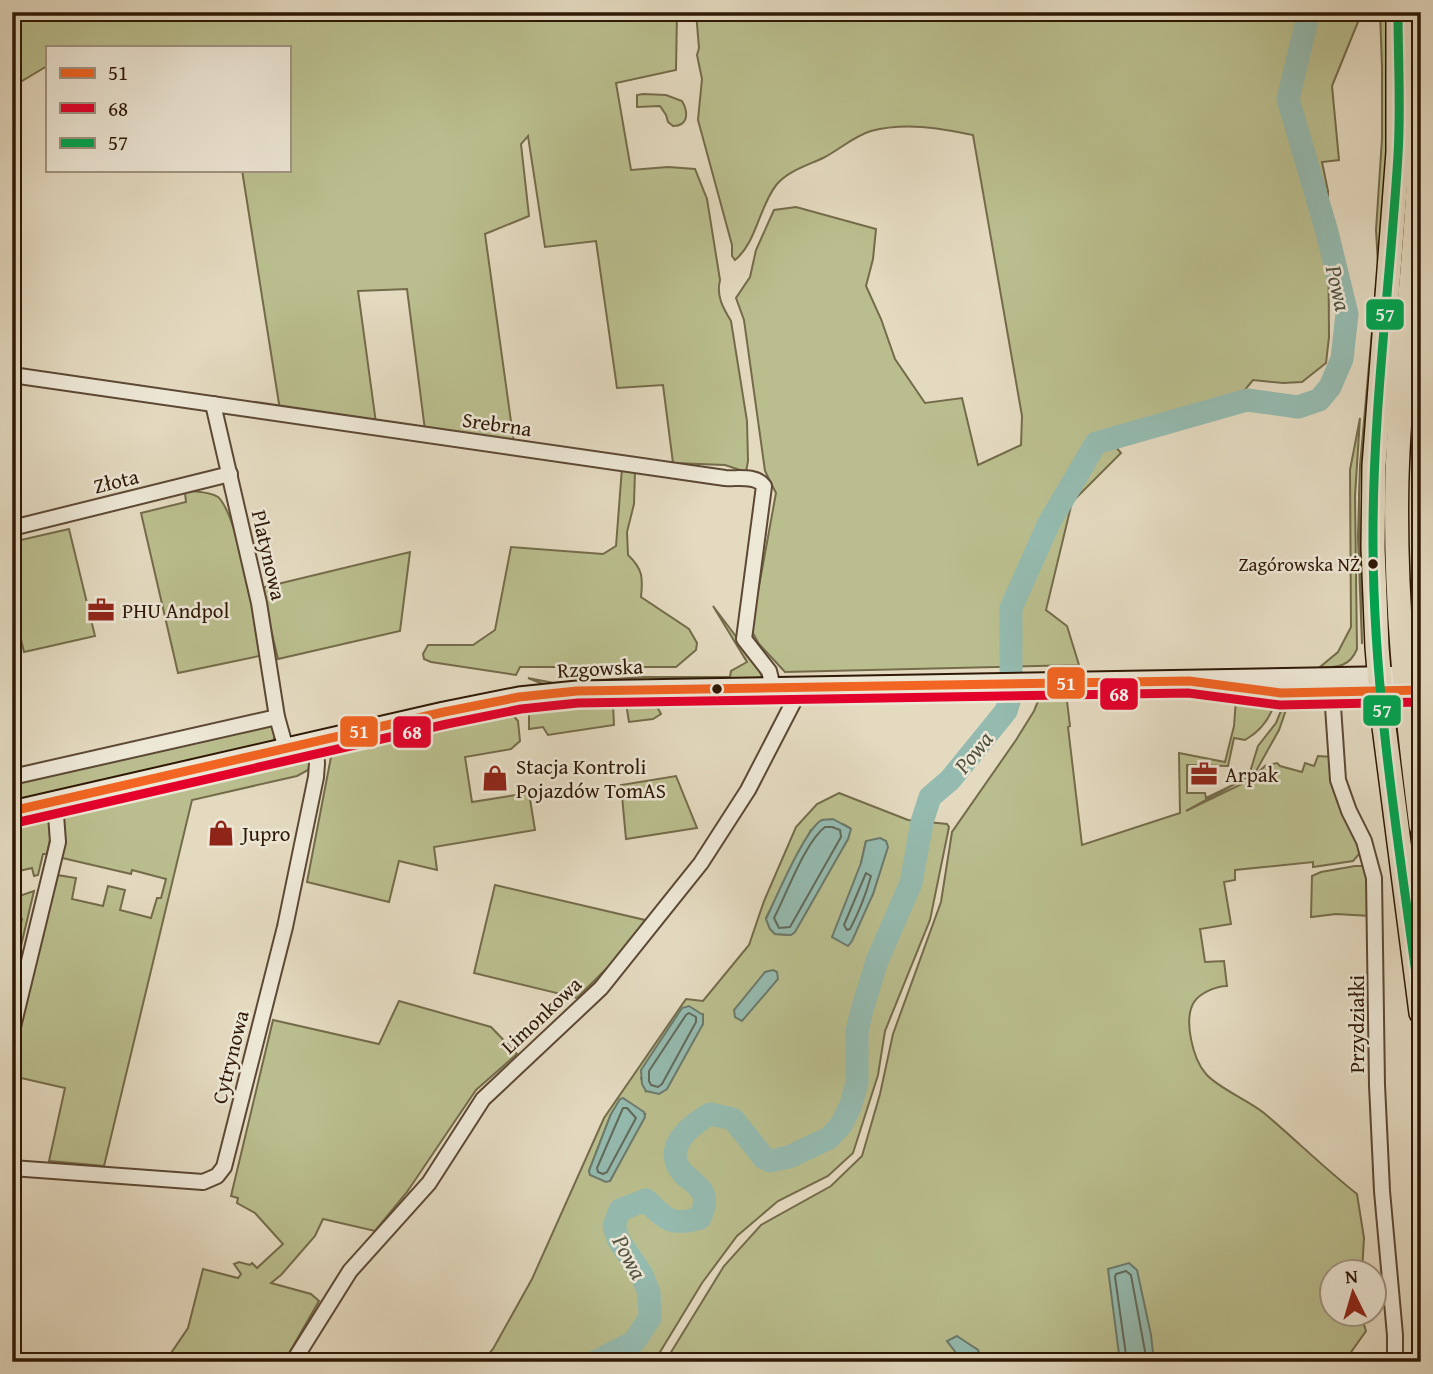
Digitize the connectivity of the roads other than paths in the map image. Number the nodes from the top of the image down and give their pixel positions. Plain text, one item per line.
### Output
1 (1398, 12) edge
2 (1419, 12) edge
3 (12, 376) edge
4 (213, 404) junction
5 (230, 474) junction
6 (12, 528) edge
7 (1412, 683) edge
8 (1380, 684) junction
9 (1303, 685) junction
10 (794, 686) junction
11 (773, 687) junction
12 (1332, 692) junction
13 (277, 717) junction
14 (315, 742) junction
15 (286, 748) junction
16 (12, 777) edge
17 (52, 801) junction
18 (12, 811) edge
19 (1421, 826) edge
20 (1421, 1013) edge
21 (12, 1031) edge
22 (12, 1168) edge
23 (293, 1362) edge
24 (1395, 1362) edge

1 - 8 main road
2 - 7 main road
3 - 4 street, Srebrna
4 - 5 street, Platynowa
4 - 11 street, Srebrna
5 - 6 street, Złota
5 - 13 street, Platynowa
7 - 8 street
7 - 19 main road
8 - 9 street
8 - 12 street
8 - 20 main road
9 - 10 street, Rzgowska
9 - 12 street
10 - 11 street, Rzgowska
10 - 23 street, Limonkowa
11 - 14 street, Rzgowska
12 - 24 street, Przydziałki
13 - 15 street, Platynowa
13 - 16 street
14 - 15 street, Rzgowska
14 - 22 street, Cytrynowa
15 - 17 street, Rzgowska
17 - 18 street, Rzgowska
17 - 21 street

